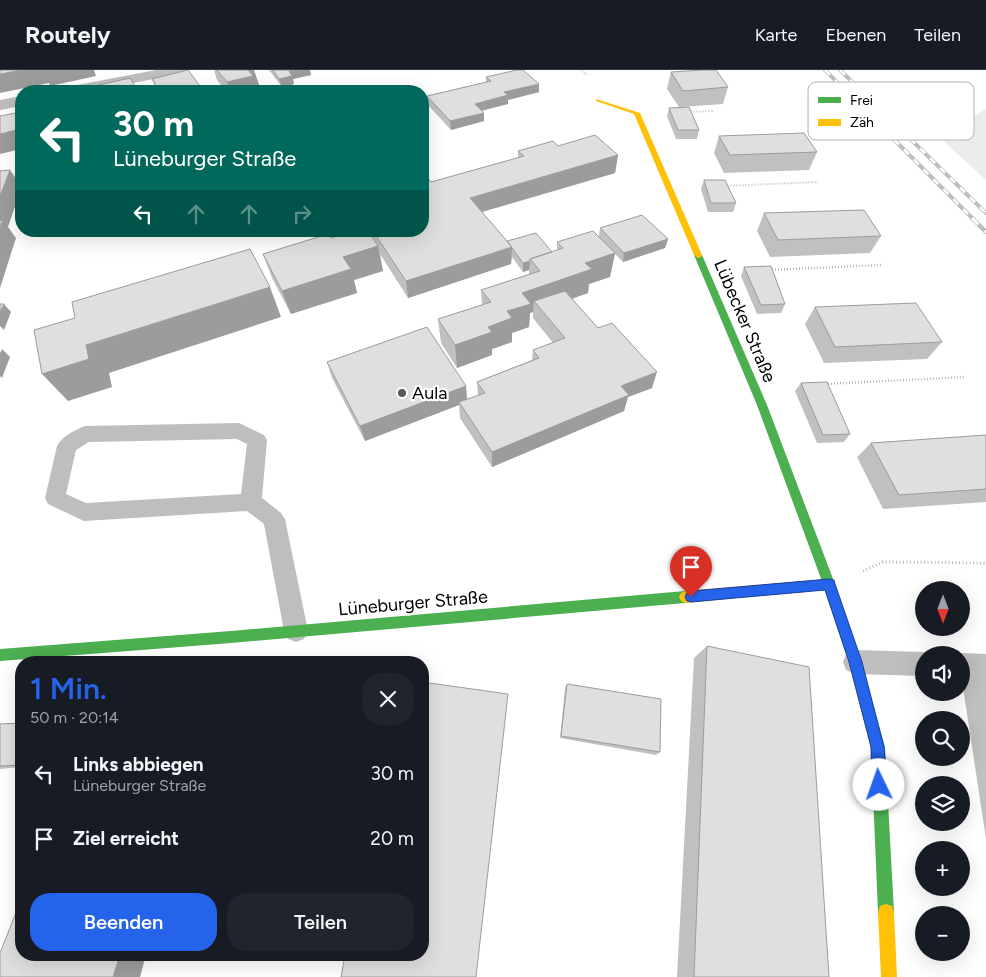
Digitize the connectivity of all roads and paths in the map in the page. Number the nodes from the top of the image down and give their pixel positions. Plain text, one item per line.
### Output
1 (178, 70) edge
2 (125, 75) edge
3 (92, 85) edge
4 (598, 100) dead end
5 (15, 102) edge
6 (0, 105) edge
7 (713, 111) dead end
8 (637, 113) junction
9 (818, 182) dead end
10 (669, 188) junction
11 (881, 265) dead end
12 (764, 270) edge
13 (965, 377) dead end
14 (821, 384) edge
15 (251, 502) junction
16 (986, 563) edge
17 (829, 584) junction
18 (296, 631) junction
19 (0, 654) edge
20 (855, 662) junction
21 (915, 664) edge
22 (970, 665) edge
23 (986, 666) edge
24 (889, 977) edge

1 - 2 street
2 - 3 street
4 - 8 street
5 - 6 street
7 - 8 path
8 - 10 street, Lübecker Straße
9 - 10 path
10 - 17 street, Lübecker Straße
11 - 12 path
13 - 14 path
15 - 15 lane
15 - 18 lane
16 - 17 path
17 - 18 street, Lüneburger Straße
17 - 20 street, Lübecker Straße
18 - 19 street, Lüneburger Straße
20 - 21 lane
20 - 24 street, Lübecker Straße
22 - 23 lane

